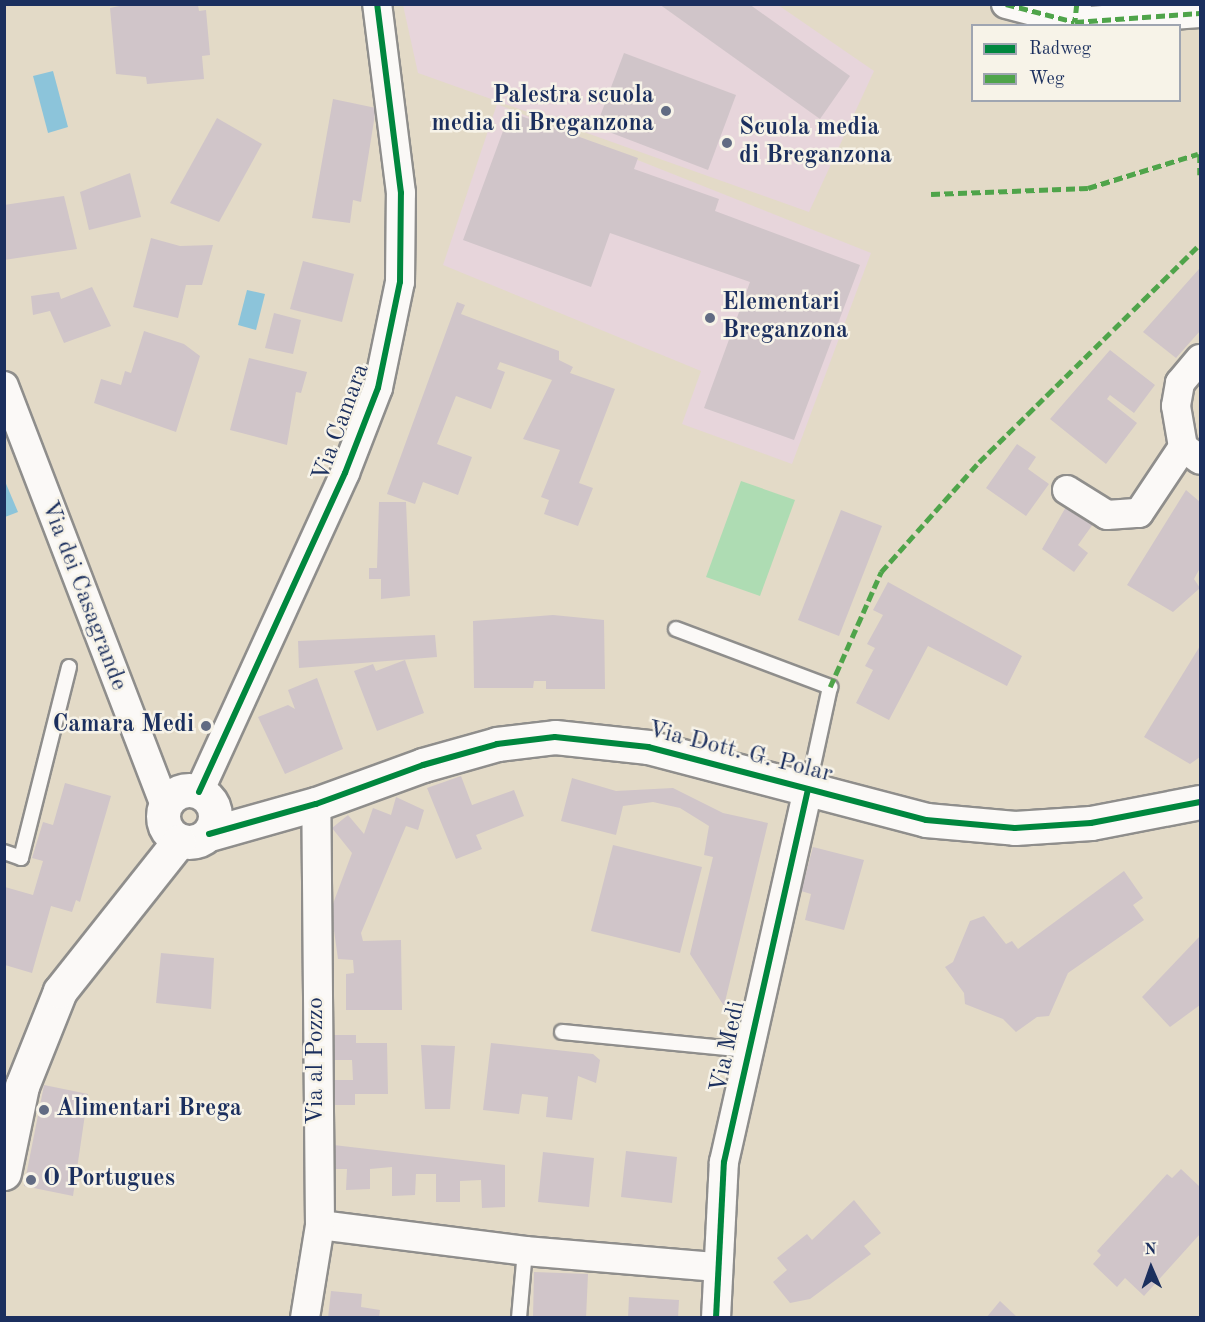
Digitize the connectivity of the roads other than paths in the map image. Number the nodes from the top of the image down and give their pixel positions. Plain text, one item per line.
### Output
1 (377, 4) edge
2 (1006, 4) edge
3 (1076, 13) edge
4 (1200, 13) edge
5 (1200, 359) edge
6 (8, 401) edge
7 (1192, 453) edge
8 (1067, 490) dead end
9 (676, 629) dead end
10 (69, 667) dead end
11 (808, 789) junction
12 (199, 792) junction
13 (1200, 802) edge
14 (316, 804) junction
15 (165, 806) junction
16 (194, 837) junction
17 (4, 852) edge
18 (562, 1032) dead end
19 (745, 1050) junction
20 (4, 1173) edge
21 (320, 1225) junction
22 (525, 1251) junction
23 (717, 1267) junction
24 (305, 1317) edge
25 (519, 1317) edge
26 (716, 1317) edge

1 - 12 street, Via Camara
2 - 3 street
3 - 4 street
5 - 7 street
6 - 15 street, Via dei Casagrande
7 - 8 street
9 - 11 lane
10 - 17 lane
11 - 13 street, Via Dott. G. Polar
11 - 14 street, Via Dott. G. Polar
11 - 19 street, Via Medi
12 - 15 street
12 - 16 street
14 - 16 street, Via Dott. G. Polar
14 - 21 street, Via al Pozzo
15 - 16 street
16 - 20 street
18 - 19 lane
19 - 23 street, Via Medi
21 - 22 street
21 - 24 street, Via al Pozzo
22 - 23 street
22 - 25 lane
23 - 26 street, Via Medi

